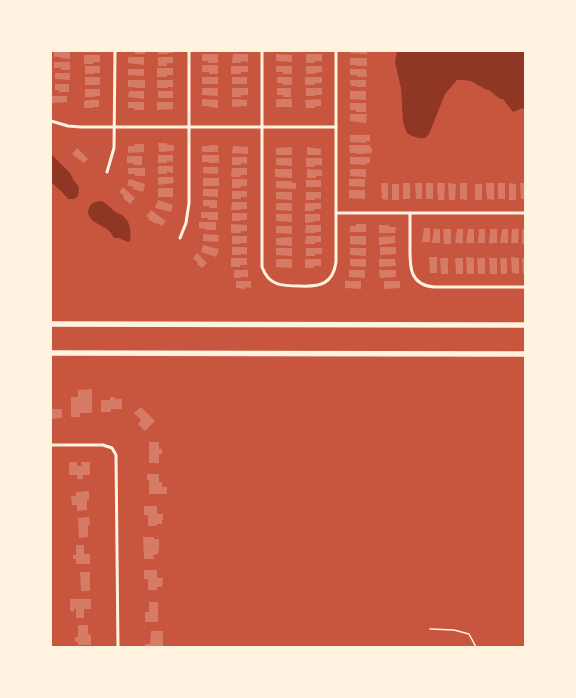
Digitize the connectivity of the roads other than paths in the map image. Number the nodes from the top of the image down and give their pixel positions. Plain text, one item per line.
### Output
1 (115, 51) edge
2 (189, 51) edge
3 (262, 51) edge
4 (336, 51) edge
5 (51, 121) edge
6 (115, 127) junction
7 (189, 127) junction
8 (262, 127) junction
9 (336, 127) junction
10 (107, 172) dead end
11 (336, 213) junction
12 (410, 213) junction
13 (525, 213) edge
14 (180, 238) dead end
15 (525, 287) edge
16 (51, 324) edge
17 (525, 325) edge
18 (51, 354) edge
19 (525, 354) edge
20 (51, 445) edge
21 (430, 629) dead end
22 (118, 647) edge
23 (476, 647) edge

1 - 6 street
2 - 7 street
3 - 8 street
4 - 9 street
5 - 6 street
6 - 7 street
6 - 10 street
7 - 8 street
7 - 14 street
8 - 9 street
8 - 11 street
9 - 11 street
11 - 12 street
12 - 13 street
12 - 15 street
16 - 17 highway
18 - 19 highway
20 - 22 street
21 - 23 lane

